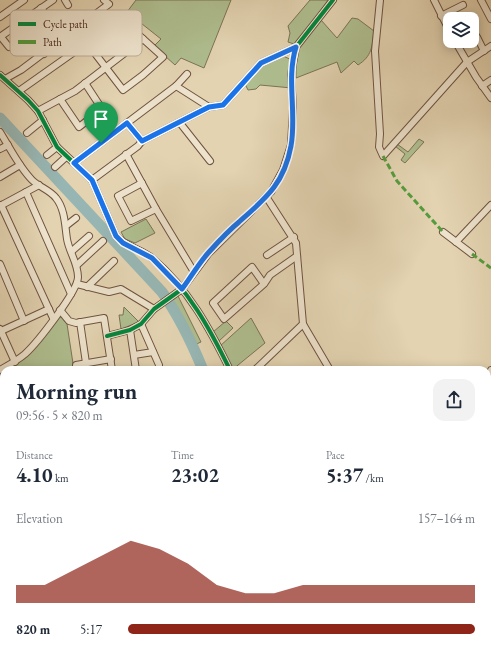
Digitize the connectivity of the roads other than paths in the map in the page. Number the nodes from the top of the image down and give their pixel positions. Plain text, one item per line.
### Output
1 (24, 0) edge
2 (53, 0) edge
3 (104, 0) edge
4 (333, 0) edge
5 (380, 0) edge
6 (434, 0) edge
7 (481, 0) edge
8 (463, 5) dead end
9 (41, 8) joint
10 (38, 10) edge
11 (101, 10) edge
12 (441, 16) junction
13 (0, 17) edge
14 (491, 19) edge
15 (443, 20) edge
16 (10, 30) edge
17 (0, 37) edge
18 (143, 39) edge
19 (479, 41) edge
20 (491, 46) edge
21 (9, 47) dead end
22 (296, 47) junction
23 (459, 48) edge
24 (484, 51) junction
25 (41, 56) edge
26 (69, 56) edge
27 (97, 56) edge
28 (121, 56) edge
29 (467, 62) junction
30 (106, 68) junction
31 (187, 74) dead end
32 (0, 75) edge
33 (5, 79) junction
34 (491, 80) edge
35 (85, 83) junction
36 (176, 86) junction
37 (482, 86) junction
38 (19, 91) junction
39 (491, 98) edge
40 (60, 99) junction
41 (209, 107) junction
42 (38, 111) junction
43 (43, 120) junction
44 (127, 123) junction
45 (180, 123) junction
46 (0, 132) edge
47 (27, 133) dead end
48 (142, 141) junction
49 (8, 145) junction
50 (57, 147) junction
51 (0, 149) edge
52 (126, 154) junction
53 (47, 155) dead end
54 (66, 157) junction
55 (210, 160) dead end
56 (74, 163) junction
57 (20, 165) junction
58 (55, 167) dead end
59 (0, 177) edge
60 (92, 180) junction
61 (142, 183) junction
62 (39, 184) junction
63 (26, 192) junction
64 (267, 198) junction
65 (1, 205) edge
66 (491, 205) edge
67 (156, 209) junction
68 (76, 218) dead end
69 (67, 225) junction
70 (443, 232) dead end
71 (89, 236) dead end
72 (294, 236) junction
73 (103, 241) dead end
74 (456, 242) junction
75 (72, 251) junction
76 (472, 254) dead end
77 (267, 255) dead end
78 (297, 256) junction
79 (114, 261) dead end
80 (0, 264) edge
81 (77, 265) junction
82 (194, 272) junction
83 (77, 284) junction
84 (264, 284) junction
85 (87, 287) junction
86 (182, 289) junction
87 (71, 294) junction
88 (49, 309) junction
89 (154, 309) junction
90 (60, 310) junction
91 (53, 318) junction
92 (24, 321) junction
93 (80, 322) junction
94 (141, 324) junction
95 (303, 324) junction
96 (0, 330) edge
97 (130, 330) junction
98 (107, 336) junction
99 (153, 352) junction
100 (134, 355) junction
101 (111, 359) junction
102 (15, 362) junction
103 (86, 363) junction
104 (8, 366) edge
105 (76, 366) edge
106 (112, 366) edge
107 (135, 366) edge
108 (159, 366) edge
109 (228, 366) edge
110 (259, 366) edge
111 (328, 366) edge

1 - 13 street
2 - 9 street
3 - 11 street
4 - 22 street
5 - 29 street
6 - 12 street
7 - 14 street
8 - 12 street
9 - 10 street
12 - 15 street
16 - 17 street
17 - 21 street
18 - 30 street
19 - 24 street
20 - 24 street
22 - 41 street
22 - 64 street
23 - 29 street
24 - 29 street
25 - 33 street
26 - 38 street
27 - 30 street
28 - 30 street
29 - 37 street
30 - 35 street
31 - 36 street
32 - 33 street
33 - 38 street
34 - 37 street
35 - 40 street
35 - 40 street
36 - 41 street
36 - 44 street
37 - 39 street
38 - 42 street
40 - 42 street
41 - 45 street
42 - 43 street
43 - 47 street
43 - 50 street
44 - 48 street
44 - 56 street
45 - 48 street
45 - 55 street
46 - 49 street
48 - 52 street
49 - 51 street
49 - 57 street
50 - 53 street
50 - 54 street
52 - 60 street
52 - 61 street
54 - 56 street
54 - 58 street
56 - 60 street
57 - 59 street
57 - 62 street
60 - 86 street
61 - 67 street
61 - 67 street
62 - 63 street
62 - 69 street
63 - 65 street
63 - 87 street
64 - 72 street
64 - 82 street
65 - 88 street
66 - 74 street
67 - 82 street
68 - 69 street
69 - 75 street
70 - 74 street
71 - 75 street
72 - 77 street
72 - 78 street
73 - 81 street
74 - 76 street
75 - 81 street
78 - 84 street
78 - 95 street
79 - 85 street
80 - 92 street
81 - 83 street
82 - 86 street
83 - 85 street
83 - 87 street
84 - 84 street
85 - 89 street
86 - 89 street
86 - 109 street
87 - 90 street
88 - 91 street
88 - 92 street
89 - 94 street
90 - 91 street
90 - 93 street
91 - 102 street
92 - 96 street
93 - 98 street
93 - 103 street
94 - 97 street
94 - 99 street
95 - 110 street
95 - 111 street
96 - 102 street
97 - 98 street
97 - 100 street
98 - 101 street
99 - 100 street
99 - 108 street
100 - 107 street
101 - 103 street
101 - 106 street
102 - 104 street
103 - 105 street

